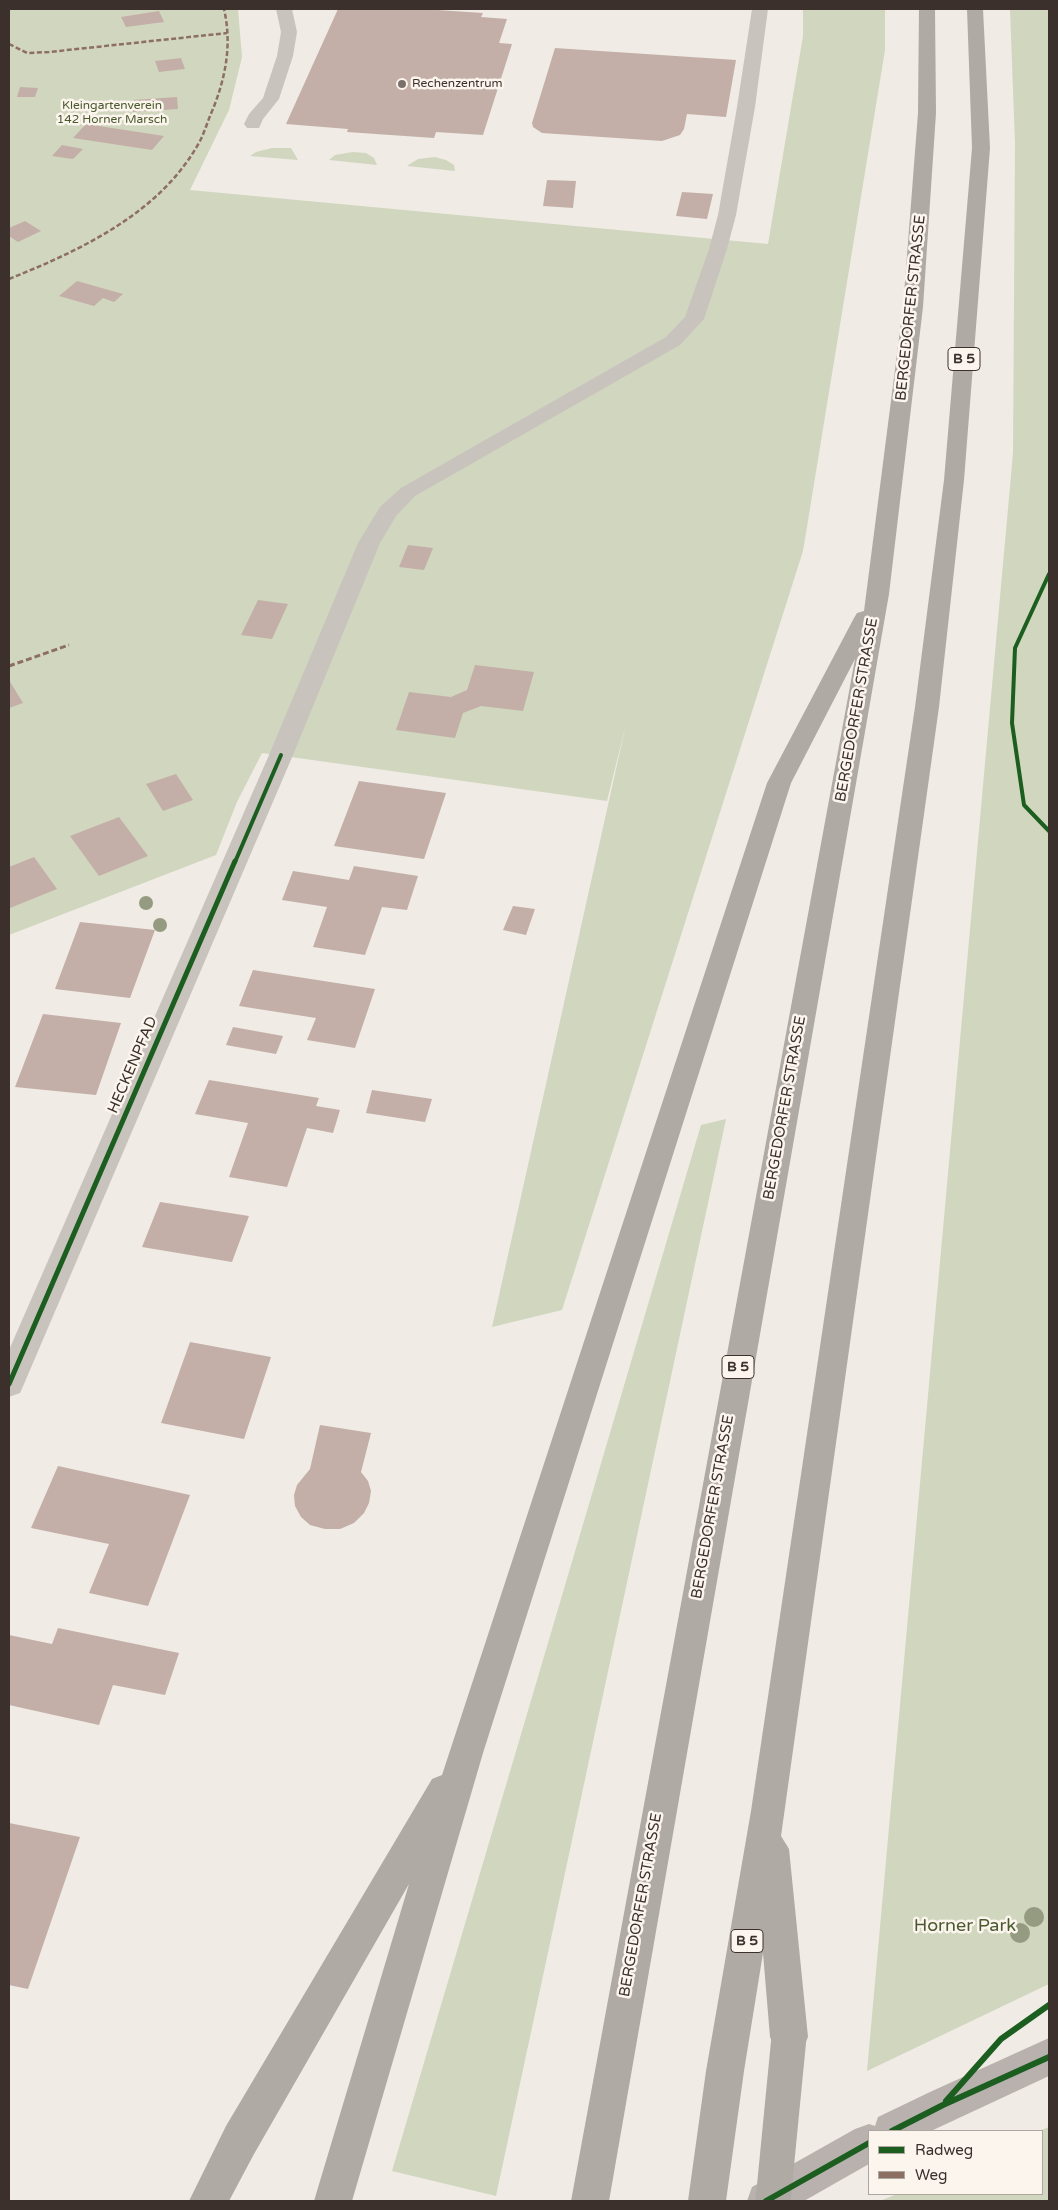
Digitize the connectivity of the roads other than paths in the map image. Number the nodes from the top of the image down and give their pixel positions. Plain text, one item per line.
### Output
1 (284, 9) edge
2 (760, 9) edge
3 (926, 9) edge
4 (975, 9) edge
5 (253, 124) dead end
6 (878, 594) junction
7 (20, 1331) edge
8 (9, 1384) edge
9 (466, 1753) junction
10 (768, 1811) junction
11 (1049, 2057) edge
12 (894, 2130) edge
13 (868, 2144) edge
14 (208, 2201) edge
15 (333, 2201) edge
16 (590, 2201) edge
17 (707, 2201) edge
18 (766, 2201) edge
19 (773, 2201) edge

1 - 5 street
2 - 7 street, HECKENPFAD
3 - 6 highway, BERGEDORFER STRASSE / B 5
4 - 10 highway, B 5
6 - 9 highway, B 5
6 - 16 highway, BERGEDORFER STRASSE / B 5
7 - 8 street, HECKENPFAD
9 - 14 highway
9 - 15 highway
10 - 17 highway, B 5
10 - 19 highway, bridge
11 - 12 main road
13 - 18 main road

